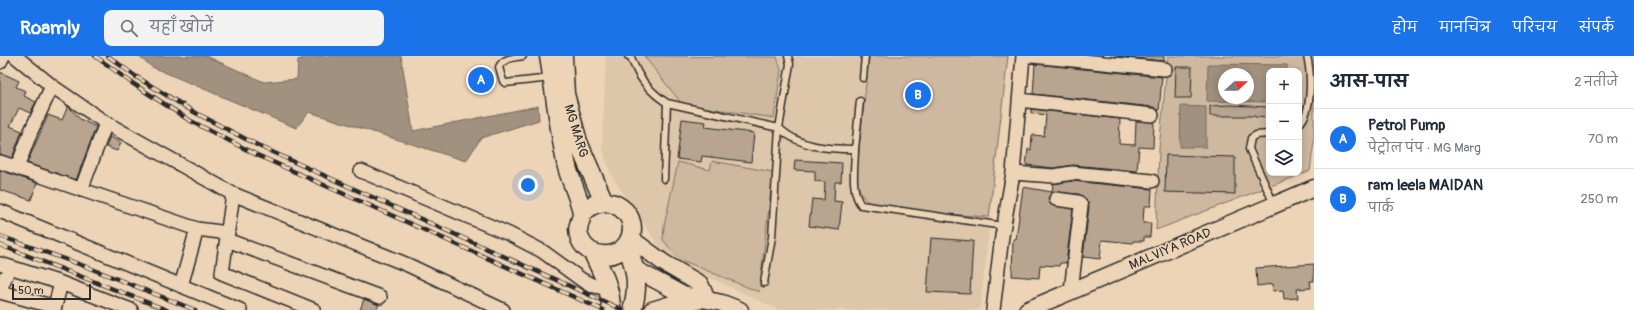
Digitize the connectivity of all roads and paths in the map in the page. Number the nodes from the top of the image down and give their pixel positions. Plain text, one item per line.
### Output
1 (3, 56) edge
2 (15, 56) edge
3 (522, 56) edge
4 (556, 56) edge
5 (630, 56) edge
6 (788, 56) edge
7 (865, 56) edge
8 (1023, 56) edge
9 (1032, 56) edge
10 (1307, 56) edge
11 (0, 62) edge
12 (1165, 69) dead end
13 (552, 78) junction
14 (863, 78) dead end
15 (52, 86) junction
16 (1019, 100) junction
17 (860, 101) dead end
18 (667, 103) junction
19 (1152, 115) dead end
20 (1302, 121) edge
21 (106, 123) junction
22 (779, 128) junction
23 (1266, 134) edge
24 (855, 149) junction
25 (0, 162) edge
26 (17, 168) junction
27 (361, 171) dead end
28 (1013, 173) junction
29 (664, 179) dead end
30 (1152, 181) dead end
31 (1314, 188) edge
32 (81, 190) junction
33 (233, 194) junction
34 (1056, 199) dead end
35 (604, 202) junction
36 (1274, 204) junction
37 (0, 211) edge
38 (582, 214) junction
39 (1004, 226) junction
40 (197, 229) junction
41 (227, 237) junction
42 (628, 241) junction
43 (593, 253) junction
44 (4, 266) edge
45 (635, 269) junction
46 (61, 283) junction
47 (764, 283) dead end
48 (181, 286) junction
49 (609, 289) junction
50 (0, 291) edge
51 (1071, 291) junction
52 (380, 297) dead end
53 (707, 299) junction
54 (55, 309) edge
55 (1037, 309) edge
56 (131, 310) edge
57 (240, 310) edge
58 (314, 310) edge
59 (503, 310) edge
60 (611, 310) edge
61 (632, 310) edge
62 (652, 310) edge
63 (740, 310) edge
64 (993, 310) edge

1 - 11 street
2 - 15 street
3 - 13 lane
4 - 13 main road
4 - 35 main road, MG MARG
5 - 18 lane
6 - 22 lane
7 - 14 lane
8 - 16 street
9 - 12 street
10 - 20 lane
13 - 38 main road
15 - 21 street
15 - 26 street
16 - 19 street
16 - 28 street
17 - 24 lane
18 - 22 lane
18 - 29 lane
21 - 32 street
21 - 33 street
22 - 24 lane
22 - 47 lane
23 - 36 lane
24 - 39 lane
25 - 26 street
26 - 32 street
27 - 49 street
28 - 30 street
28 - 39 street
31 - 36 street, MALVIYA ROAD
32 - 40 street
33 - 41 street
33 - 59 street
34 - 51 street
35 - 38 main road
35 - 42 main road
36 - 51 street, MALVIYA ROAD
37 - 48 street
38 - 43 main road
39 - 64 street
40 - 41 street
40 - 48 street
41 - 52 street
41 - 58 street
42 - 43 main road
42 - 45 main road
42 - 53 street
43 - 49 main road
44 - 46 street
44 - 50 street
45 - 53 street
45 - 61 main road
46 - 54 street
46 - 56 street
48 - 57 street
49 - 60 main road
50 - 54 street
51 - 55 street, MALVIYA ROAD
53 - 62 street
53 - 63 street

